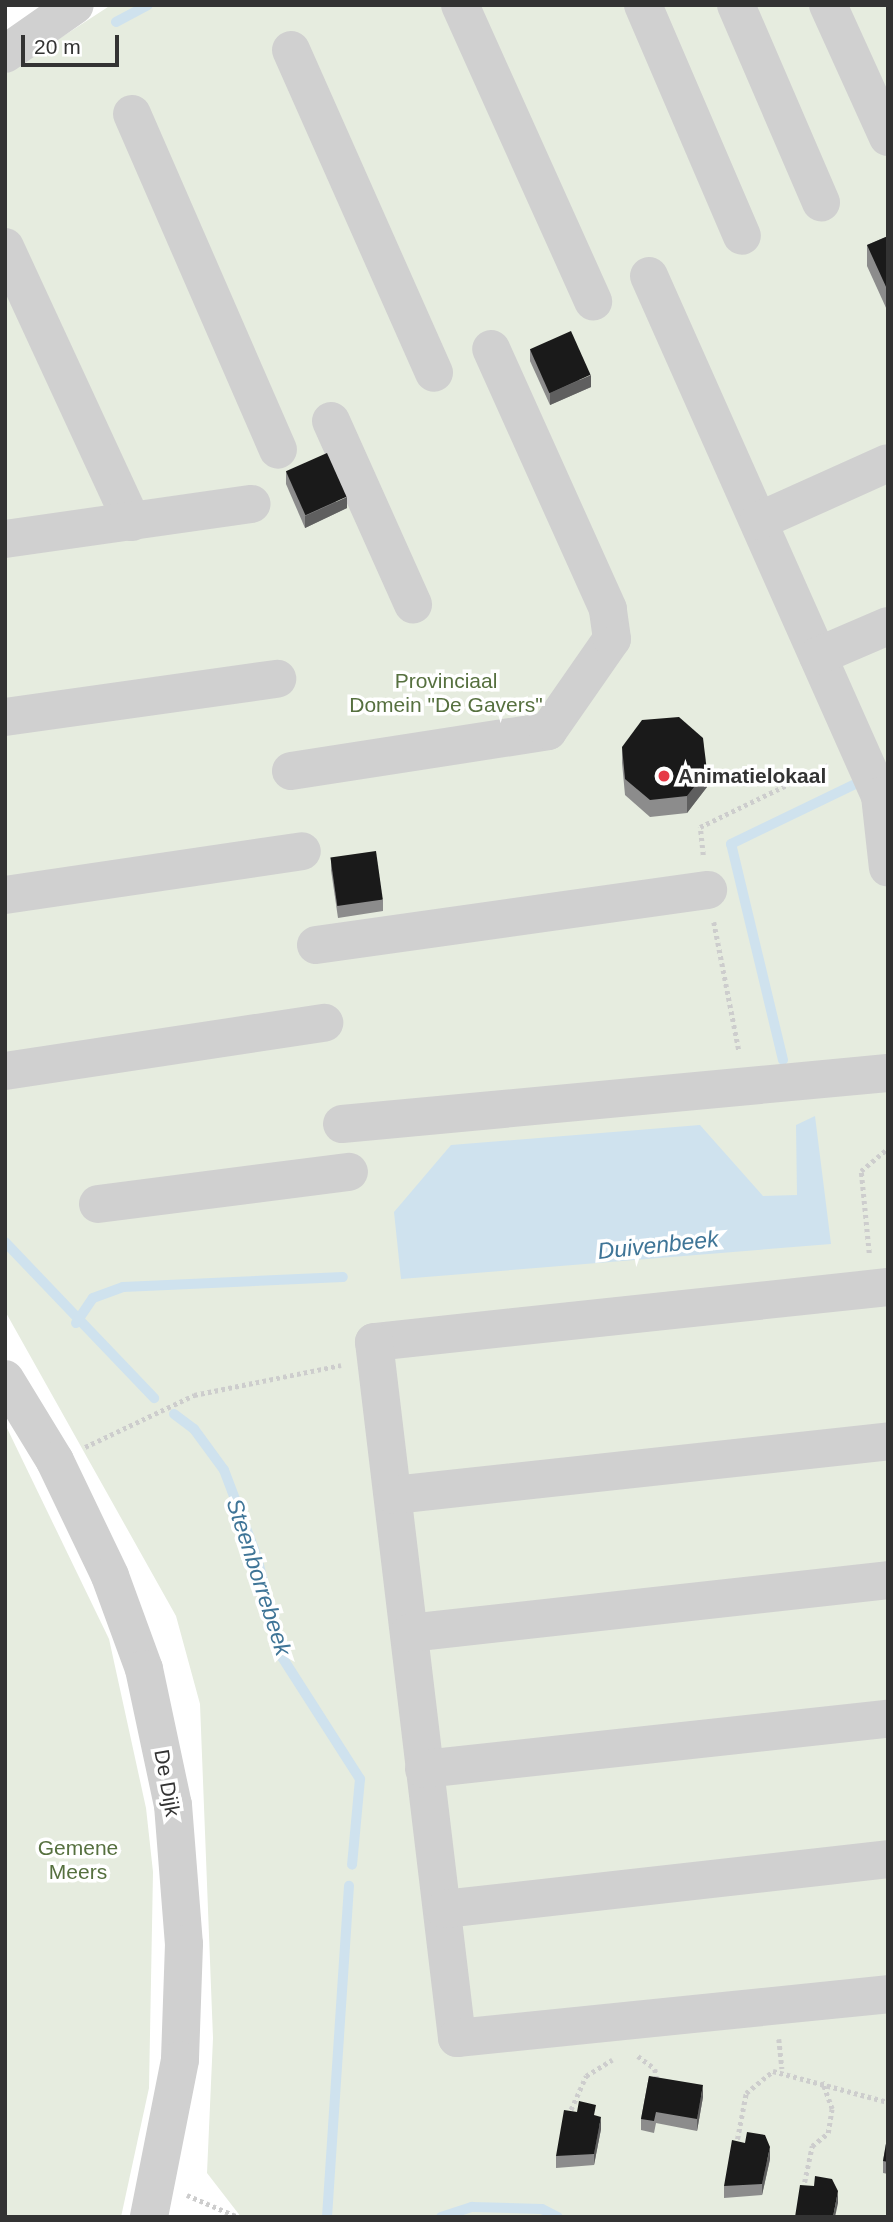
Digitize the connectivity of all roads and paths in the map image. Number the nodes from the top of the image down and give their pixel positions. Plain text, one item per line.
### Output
1 (75, 5) edge
2 (460, 5) edge
3 (643, 5) edge
4 (736, 5) edge
5 (828, 5) edge
6 (291, 50) dead end
7 (5, 54) edge
8 (132, 114) dead end
9 (888, 137) edge
10 (821, 202) dead end
11 (742, 236) dead end
12 (5, 247) edge
13 (649, 276) dead end
14 (593, 301) dead end
15 (492, 349) dead end
16 (434, 373) dead end
17 (331, 421) dead end
18 (278, 450) dead end
19 (888, 463) edge
20 (252, 504) dead end
21 (759, 521) junction
22 (132, 522) junction
23 (5, 539) edge
24 (413, 604) dead end
25 (888, 626) edge
26 (818, 656) junction
27 (277, 679) dead end
28 (5, 717) edge
29 (291, 771) dead end
30 (302, 851) dead end
31 (888, 868) edge
32 (708, 890) dead end
33 (5, 895) edge
34 (316, 945) dead end
35 (324, 1023) dead end
36 (5, 1071) edge
37 (888, 1073) edge
38 (342, 1124) dead end
39 (888, 1148) edge
40 (349, 1172) dead end
41 (98, 1204) dead end
42 (880, 1288) edge
43 (376, 1359) junction
44 (5, 1379) edge
45 (888, 1441) edge
46 (55, 1461) junction
47 (394, 1495) junction
48 (888, 1580) edge
49 (409, 1633) junction
50 (888, 1719) edge
51 (424, 1769) junction
52 (888, 1859) edge
53 (444, 1909) junction
54 (888, 1994) edge
55 (631, 2054) dead end
56 (622, 2057) dead end
57 (821, 2082) junction
58 (659, 2093) edge
59 (888, 2102) edge
60 (567, 2123) edge
61 (735, 2151) edge
62 (802, 2192) edge
63 (154, 2202) edge
64 (238, 2217) edge

1 - 7 street
2 - 14 street
3 - 11 street
4 - 10 street
5 - 9 street
6 - 16 street
8 - 18 street
12 - 22 street
13 - 21 street
15 - 29 street
17 - 24 street
19 - 21 street
20 - 22 street
21 - 26 street
22 - 23 street
25 - 26 street
26 - 31 street
27 - 28 street
30 - 33 street
32 - 34 street
35 - 36 street
37 - 38 street
39 - 42 path
40 - 41 street
42 - 43 street
43 - 46 path
43 - 47 street
44 - 46 street, De Dijk
45 - 47 street
46 - 63 street, De Dijk
47 - 49 street
48 - 49 street
49 - 51 street
50 - 51 street
51 - 53 street
52 - 53 street
53 - 54 street
55 - 58 path
56 - 60 path
57 - 59 path
57 - 61 path
57 - 62 path
63 - 64 path

